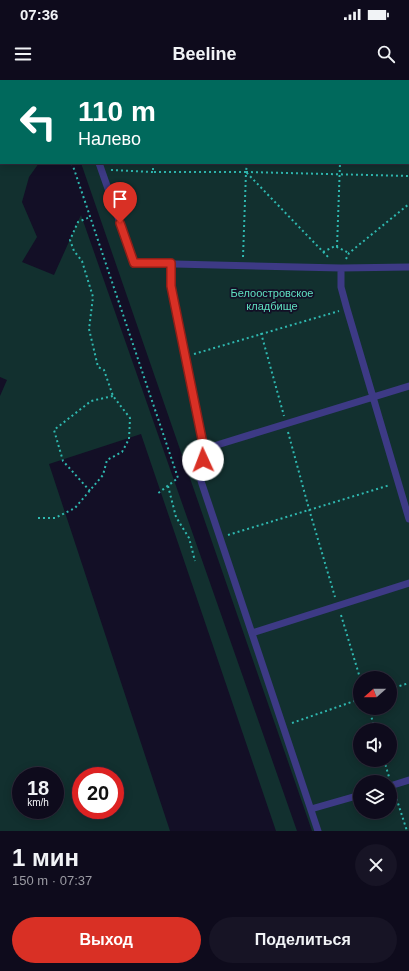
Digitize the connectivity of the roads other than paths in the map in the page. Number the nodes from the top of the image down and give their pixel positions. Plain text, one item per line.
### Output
1 (101, 166) edge
2 (171, 263) junction
3 (409, 267) edge
4 (341, 268) junction
5 (409, 386) edge
6 (373, 397) junction
7 (204, 449) junction
8 (409, 519) edge
9 (409, 583) edge
10 (252, 633) junction
11 (409, 780) edge
12 (397, 784) edge
13 (353, 797) edge
14 (311, 809) junction
15 (318, 831) edge

1 - 2 lane
2 - 4 lane
2 - 7 lane
3 - 4 lane
4 - 6 lane
5 - 6 lane
6 - 7 lane
6 - 8 lane
7 - 10 lane
9 - 10 lane
10 - 14 lane
11 - 12 lane
13 - 14 lane
14 - 15 lane

